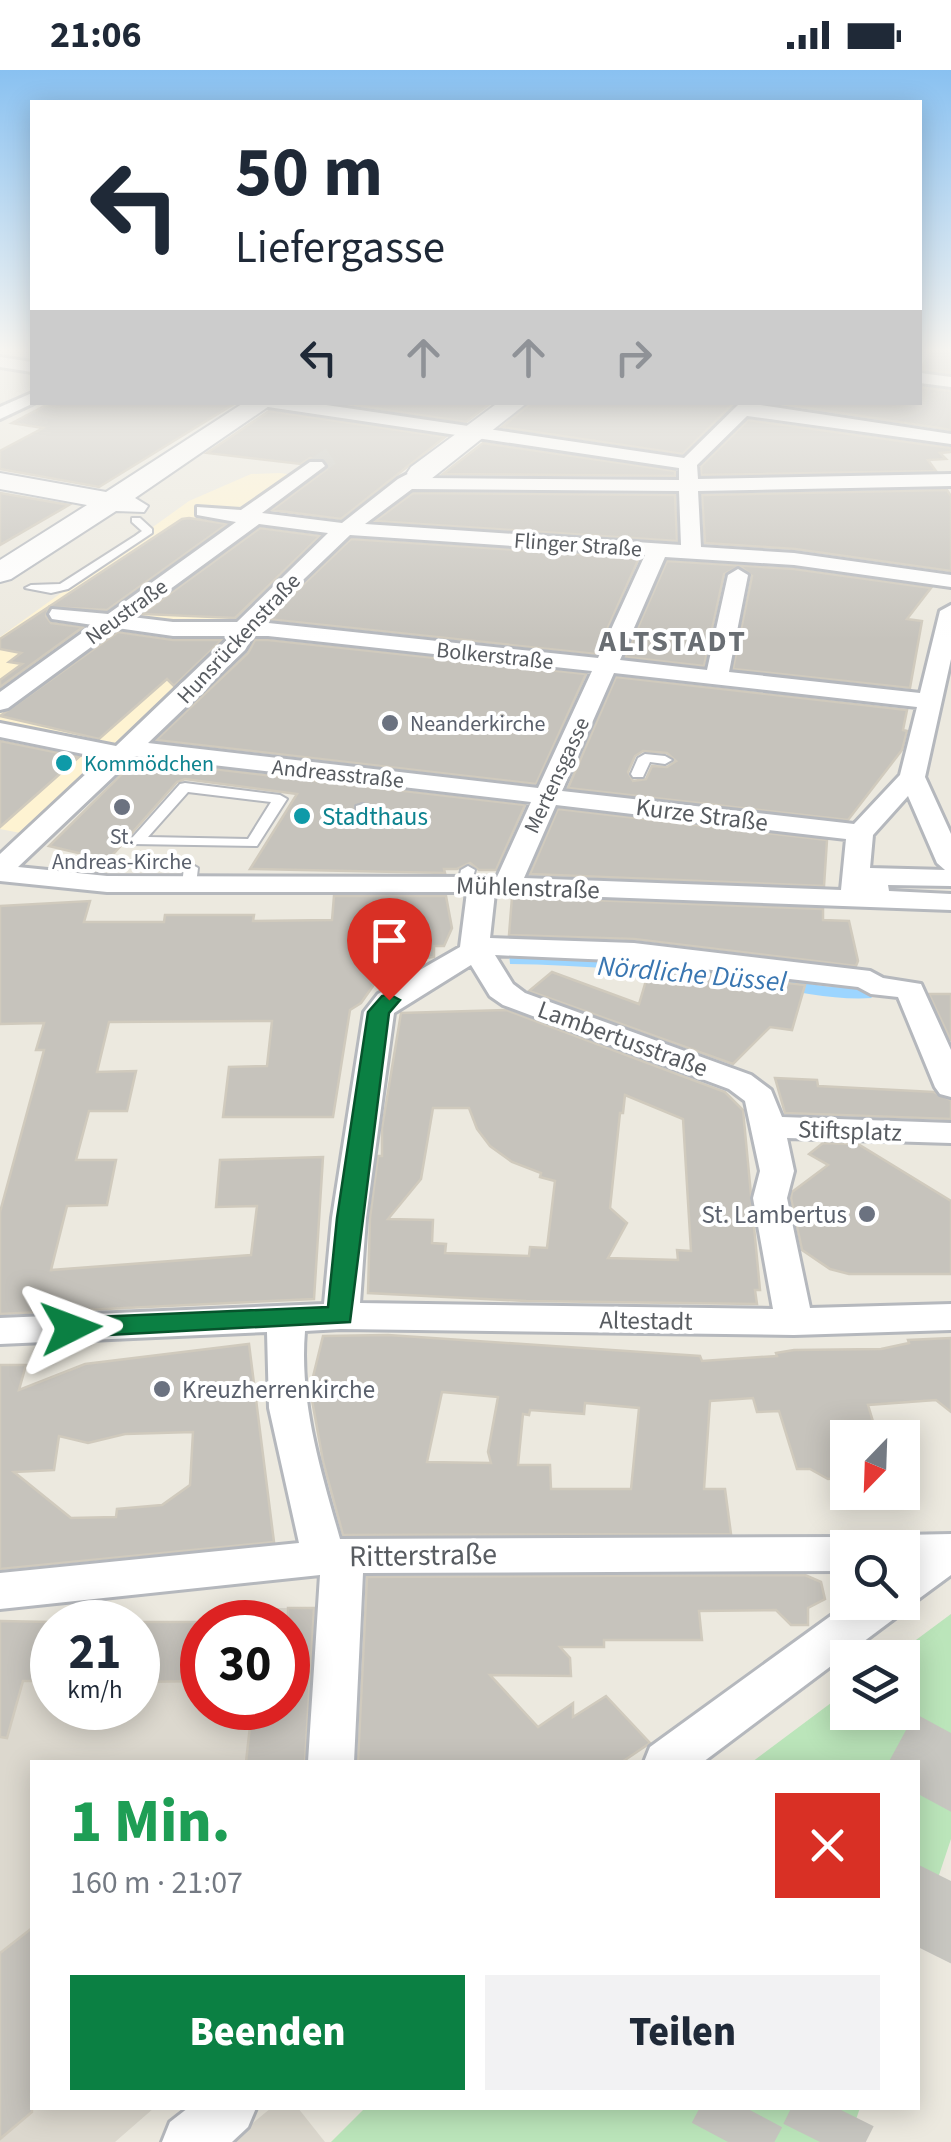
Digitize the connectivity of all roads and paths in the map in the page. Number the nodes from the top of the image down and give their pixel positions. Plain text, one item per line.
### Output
1 (213, 447) edge
2 (454, 447) edge
3 (570, 447) edge
4 (706, 447) edge
5 (688, 464) junction
6 (310, 471) tunnel mouth
7 (413, 478) junction
8 (0, 480) edge
9 (951, 480) edge
10 (688, 485) junction
11 (204, 512) dead end
12 (126, 519) junction
13 (247, 519) junction
14 (346, 529) junction
15 (658, 550) junction
16 (36, 552) junction
17 (691, 552) junction
18 (0, 560) edge
19 (741, 564) junction
20 (0, 573) edge
21 (951, 581) edge
22 (16, 590) edge
23 (0, 609) edge
24 (951, 611) edge
25 (60, 614) dead end
26 (250, 621) junction
27 (110, 622) junction
28 (946, 652) edge
29 (607, 666) junction
30 (718, 676) junction
31 (0, 703) edge
32 (927, 712) junction
33 (0, 730) edge
34 (127, 752) junction
35 (666, 760) dead end
36 (914, 767) junction
37 (638, 774) dead end
38 (545, 796) junction
39 (860, 834) junction
40 (198, 842) joint
41 (951, 864) edge
42 (0, 871) edge
43 (478, 871) junction
44 (951, 878) edge
45 (866, 899) junction
46 (951, 902) edge
47 (470, 952) junction
48 (951, 1087) edge
49 (768, 1128) junction
50 (951, 1133) edge
51 (340, 1316) junction
52 (951, 1317) edge
53 (287, 1318) junction
54 (794, 1322) junction
55 (0, 1331) edge
56 (951, 1551) edge
57 (920, 1552) edge
58 (830, 1554) edge
59 (333, 1556) junction
60 (920, 1574) edge
61 (0, 1591) edge
62 (860, 1620) edge
63 (331, 1760) edge
64 (670, 1760) edge
65 (227, 2110) edge
66 (190, 2142) edge

1 - 12 main road
2 - 7 main road
3 - 5 street
4 - 5 street
5 - 10 street
6 - 13 street, Neustraße
7 - 10 street
7 - 14 street, Hunsrückenstraße
8 - 12 main road
9 - 10 street
10 - 17 street
11 - 13 street, Flinger Straße
12 - 16 main road
12 - 22 main road
13 - 14 street, Flinger Straße
13 - 27 street, Neustraße
14 - 15 street, Flinger Straße
14 - 26 street, Hunsrückenstraße
15 - 17 street, Flinger Straße
15 - 29 street, Mertensgasse
16 - 18 lane
16 - 20 main road
17 - 19 street, Flinger Straße
19 - 21 street, Flinger Straße
19 - 30 street
22 - 23 main road
24 - 28 street
25 - 27 street, Bolkerstraße
26 - 27 street, Bolkerstraße
26 - 29 street, Bolkerstraße
26 - 34 street, Hunsrückenstraße
27 - 31 street, Neustraße
28 - 32 street
29 - 30 street, Bolkerstraße
29 - 38 street, Mertensgasse
30 - 32 street, Bolkerstraße
32 - 36 street
33 - 34 street, Andreasstraße
34 - 38 street, Andreasstraße
34 - 42 street, Hunsrückenstraße
35 - 37 lane
36 - 39 street
36 - 41 street
38 - 39 street, Kurze Straße
38 - 43 street, Mertensgasse
39 - 45 street
40 - 40 lane
42 - 43 street, Mühlenstraße
43 - 45 street, Mühlenstraße
43 - 47 street, Mertensgasse
44 - 45 street
45 - 46 street, Mühlenstraße
47 - 48 street
47 - 49 street, Lambertusstraße
47 - 51 street
49 - 50 street, Stiftsplatz
49 - 54 street, Stiftsplatz
51 - 53 street, Altestadt
51 - 54 street, Altestadt
52 - 54 street, Altestadt
53 - 55 street, Altestadt
53 - 59 street
56 - 57 street
56 - 60 street
58 - 59 street, Ritterstraße
59 - 61 street, Ritterstraße
59 - 63 street
62 - 64 street
65 - 66 street

